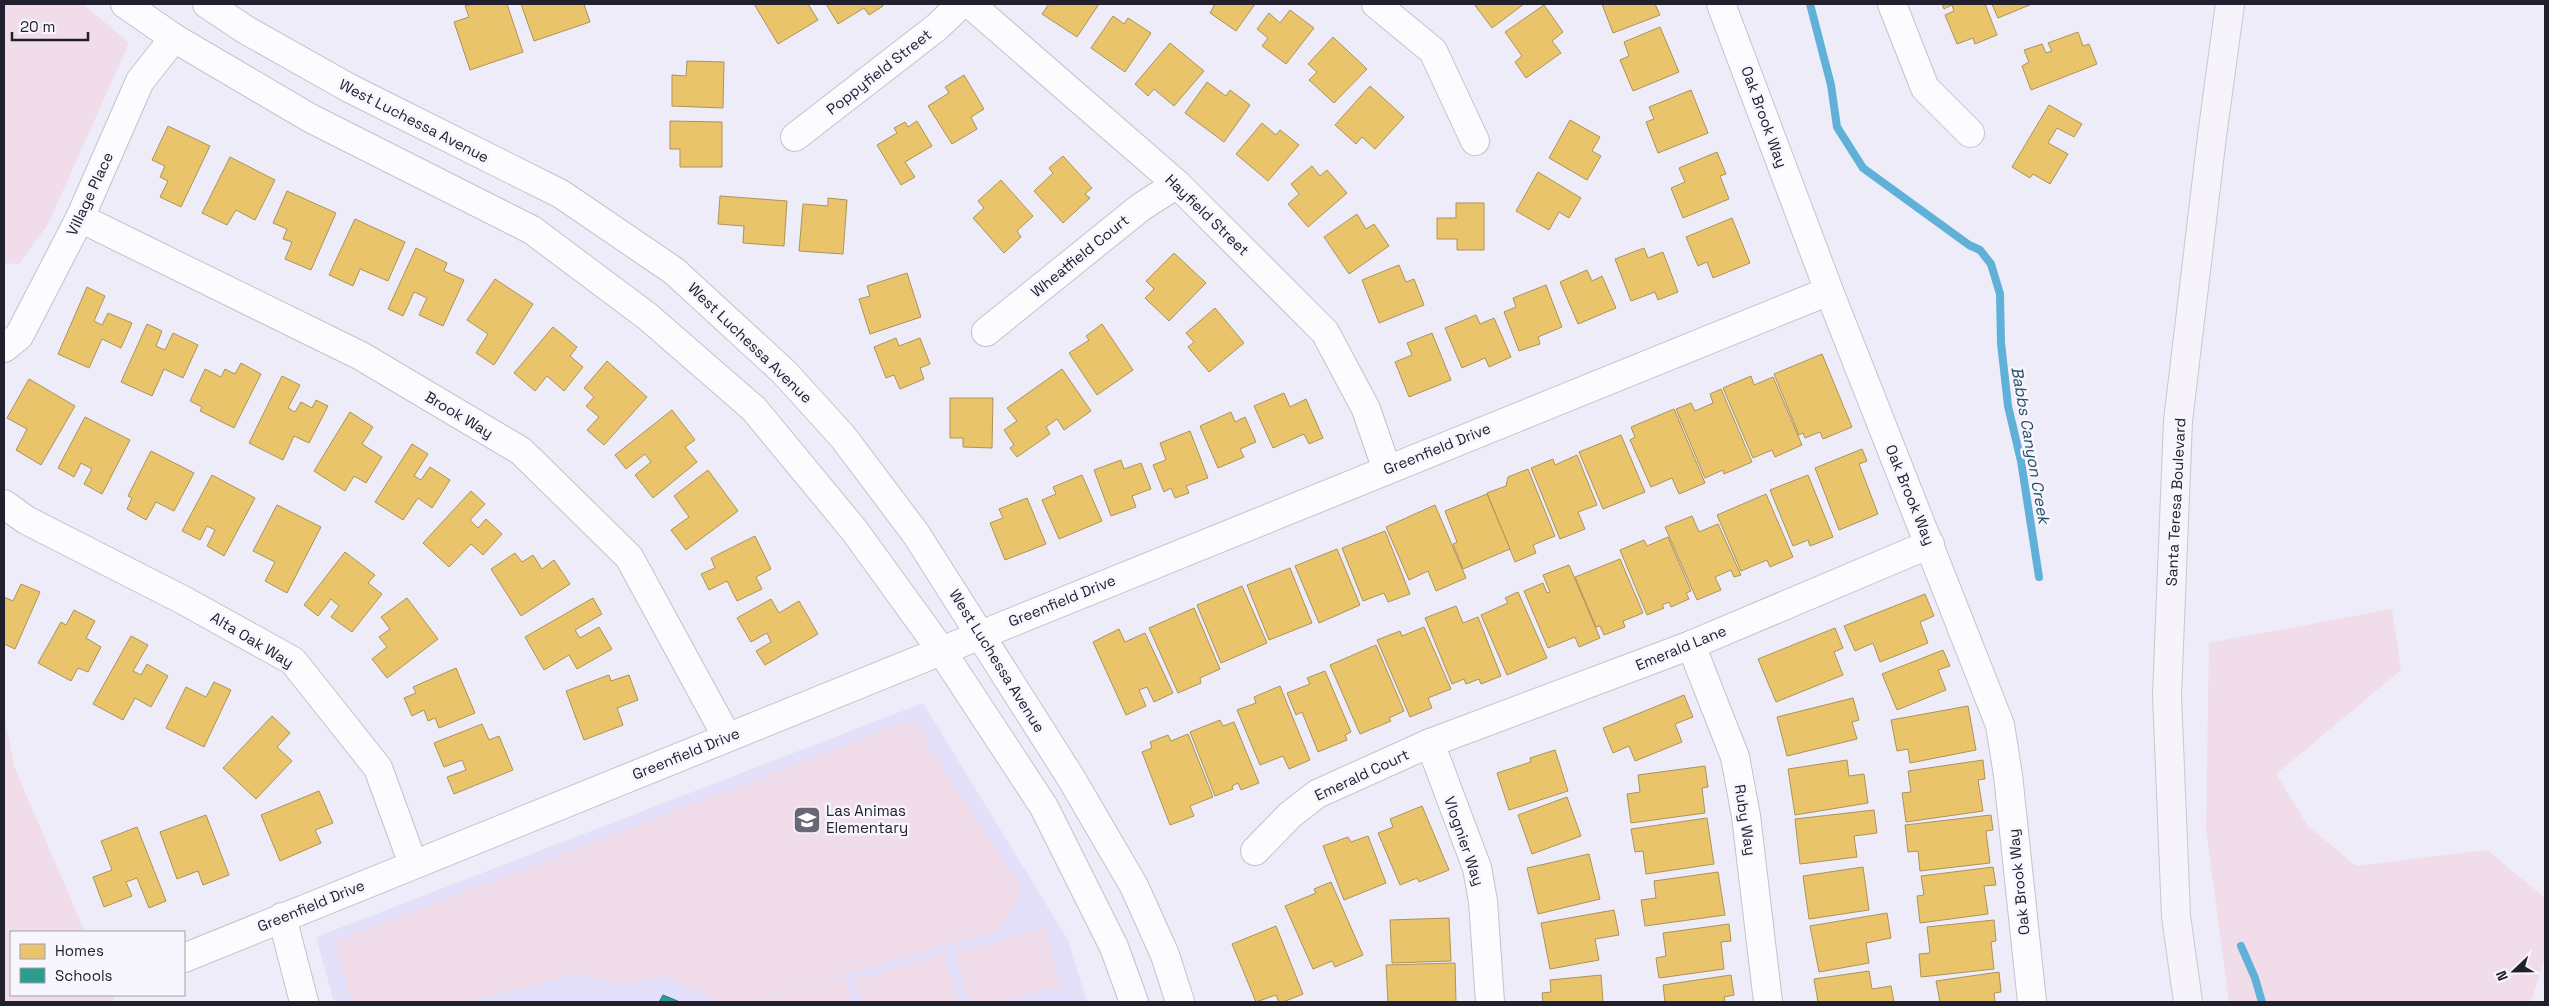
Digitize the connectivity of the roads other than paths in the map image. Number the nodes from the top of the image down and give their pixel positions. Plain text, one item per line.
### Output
1 (125, 4) edge
2 (207, 4) edge
3 (961, 4) edge
4 (970, 4) edge
5 (1376, 4) edge
6 (1721, 4) edge
7 (1892, 4) edge
8 (2230, 4) edge
9 (174, 38) junction
10 (1970, 133) dead end
11 (795, 137) dead end
12 (1475, 141) dead end
13 (1177, 184) junction
14 (80, 218) junction
15 (1829, 291) junction
16 (986, 332) dead end
17 (9, 335) edge
18 (1387, 470) junction
19 (4, 504) edge
20 (1930, 544) junction
21 (980, 635) junction
22 (1692, 645) junction
23 (941, 650) junction
24 (727, 737) junction
25 (1430, 744) junction
26 (1254, 851) dead end
27 (413, 864) junction
28 (282, 917) junction
29 (185, 958) edge
30 (304, 1002) edge
31 (1134, 1002) edge
32 (1180, 1002) edge
33 (1490, 1002) edge
34 (1768, 1002) edge
35 (2032, 1002) edge
36 (2188, 1002) edge

1 - 9 street
2 - 21 street, West Luchessa Avenue
3 - 11 street, Poppyfield Street
4 - 13 street, Hayfield Street
5 - 12 street
6 - 15 street, Oak Brook Way
7 - 10 street
8 - 36 main road, Santa Teresa Boulevard
9 - 14 street, Village Place
9 - 23 street
13 - 16 street, Wheatfield Court
13 - 18 street, Hayfield Street
14 - 17 street, Village Place
14 - 24 street, Brook Way
15 - 18 street, Greenfield Drive
15 - 20 street, Oak Brook Way
18 - 21 street, Greenfield Drive
19 - 27 street, Alta Oak Way
20 - 22 street, Emerald Lane
20 - 35 street, Oak Brook Way
21 - 23 street, Greenfield Drive
21 - 32 street, West Luchessa Avenue
22 - 25 street, Emerald Lane
22 - 34 street, Ruby Way
23 - 24 street, Greenfield Drive
23 - 31 street
24 - 27 street, Greenfield Drive
25 - 26 street, Emerald Court
25 - 33 street, Vlognier Way
27 - 28 street, Greenfield Drive
28 - 29 street, Greenfield Drive
28 - 30 street

